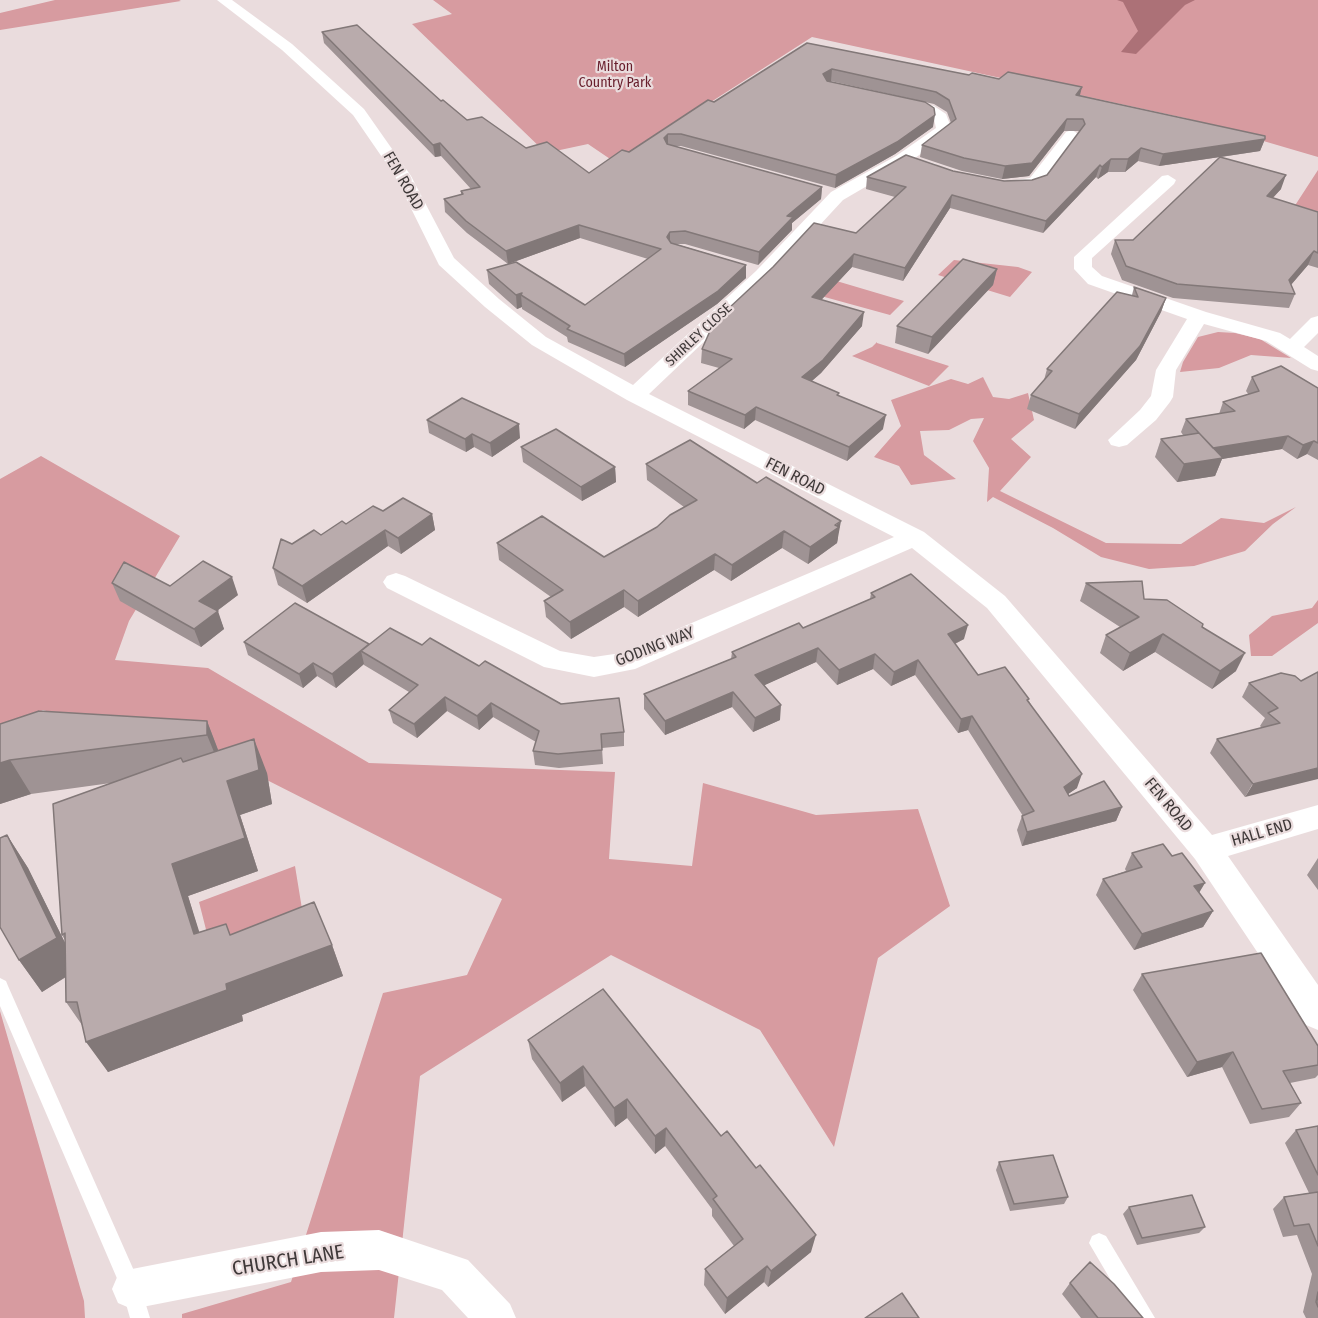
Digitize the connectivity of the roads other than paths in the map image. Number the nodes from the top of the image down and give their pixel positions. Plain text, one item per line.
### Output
1 (224, 0) edge
2 (886, 99) edge
3 (1072, 135) edge
4 (902, 159) junction
5 (946, 173) edge
6 (1168, 180) dead end
7 (991, 184) edge
8 (815, 190) edge
9 (837, 196) junction
10 (741, 269) edge
11 (762, 275) junction
12 (1199, 316) junction
13 (1318, 321) edge
14 (1293, 347) junction
15 (1318, 364) edge
16 (636, 395) junction
17 (1119, 440) dead end
18 (915, 538) junction
19 (396, 582) dead end
20 (1318, 817) edge
21 (1206, 850) junction
22 (0, 986) edge
23 (1318, 1014) edge
24 (1100, 1243) dead end
25 (136, 1304) edge
26 (496, 1318) edge
27 (1145, 1318) edge

1 - 16 street, FEN ROAD
2 - 4 street, SHIRLEY CLOSE
3 - 7 street
4 - 5 street
4 - 9 street, SHIRLEY CLOSE
6 - 12 street
8 - 9 street
9 - 11 street, SHIRLEY CLOSE
10 - 11 street
11 - 16 street, SHIRLEY CLOSE
12 - 14 street
12 - 17 street
13 - 14 street
14 - 15 street
16 - 18 street, FEN ROAD
18 - 19 street, GODING WAY
18 - 21 street, FEN ROAD
20 - 21 street, HALL END
21 - 23 street, FEN ROAD
22 - 25 lane
24 - 27 lane
25 - 26 street, CHURCH LANE

